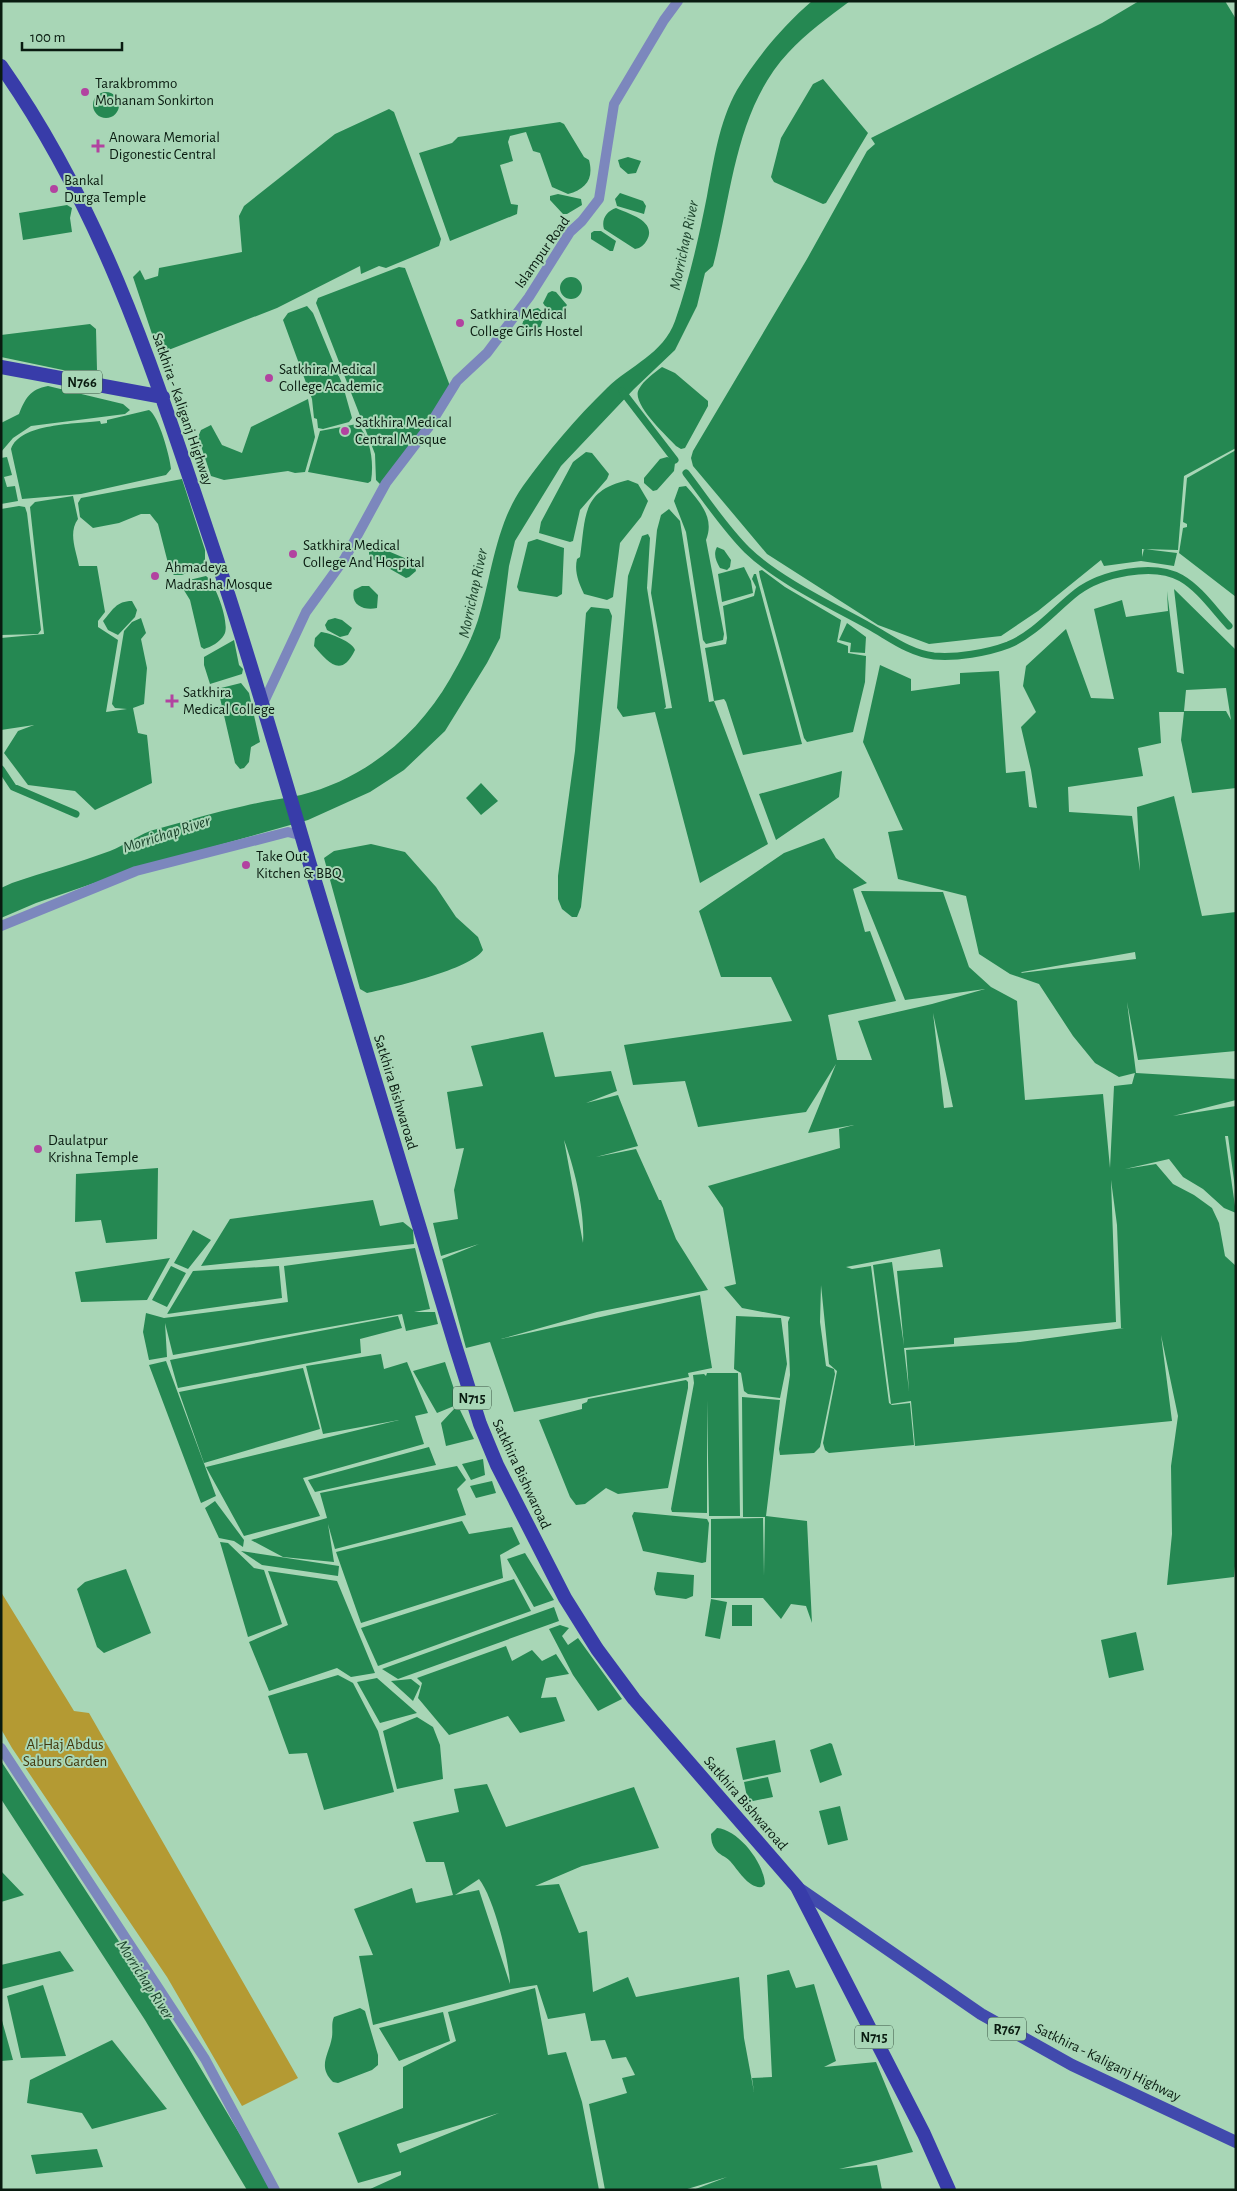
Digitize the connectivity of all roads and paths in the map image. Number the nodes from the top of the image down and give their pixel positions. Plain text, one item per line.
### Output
1 (678, 1) edge
2 (1, 66) edge
3 (1, 367) edge
4 (163, 397) junction
5 (263, 704) junction
6 (302, 834) junction
7 (1, 926) edge
8 (1, 1748) edge
9 (796, 1886) junction
10 (1236, 2142) edge
11 (275, 2190) edge
12 (949, 2190) edge

1 - 5 street, Islampur Road
2 - 4 highway, Satkhira - Kaliganj Highway
3 - 4 highway, N766
4 - 5 highway, Satkhira - Kaliganj Highway
5 - 6 highway, Satkhira - Kaliganj Highway / N715
6 - 7 street
6 - 9 highway, Satkhira Bishwaroad / N715
8 - 11 street
9 - 10 main road, Satkhira - Kaliganj Highway / R767
9 - 12 highway, N715

